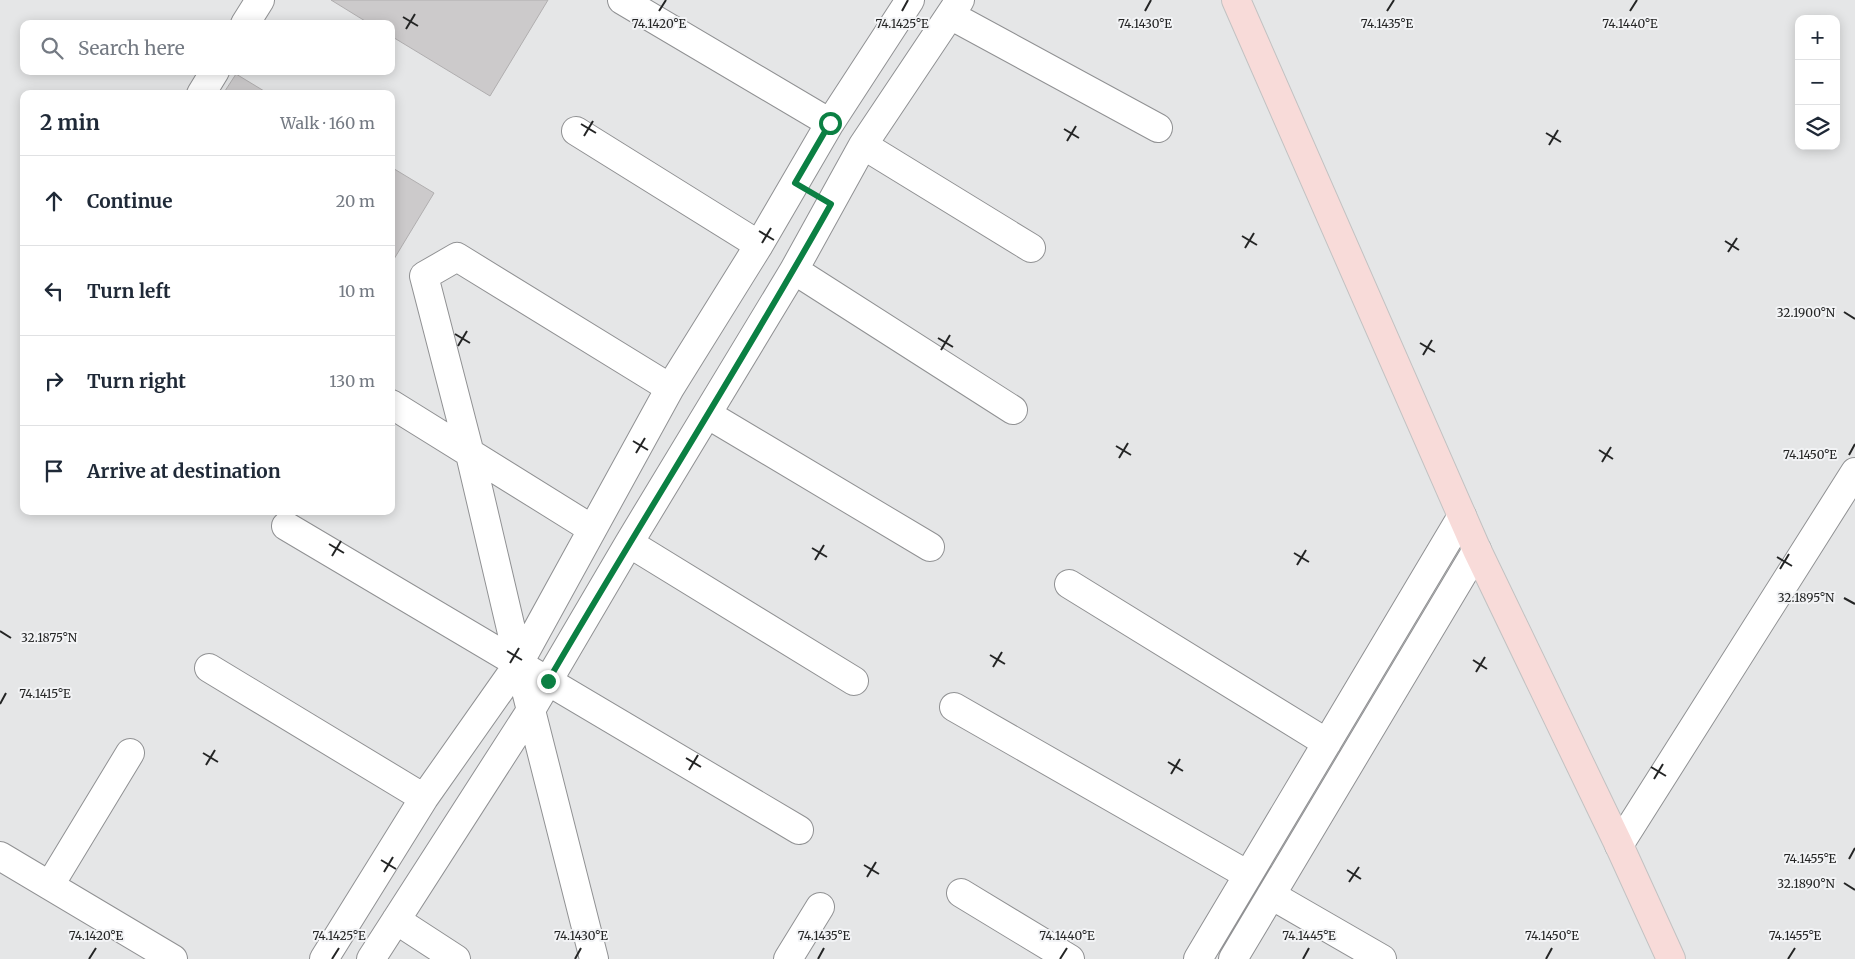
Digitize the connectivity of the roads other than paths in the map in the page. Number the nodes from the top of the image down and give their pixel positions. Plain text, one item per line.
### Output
1 (260, 0) edge
2 (622, 0) edge
3 (910, 0) edge
4 (1236, 0) edge
5 (955, 8) edge
6 (248, 20) edge
7 (213, 75) edge
8 (203, 90) edge
9 (830, 123) junction
10 (1158, 128) dead end
11 (576, 131) dead end
12 (864, 145) junction
13 (795, 183) junction
14 (831, 204) junction
15 (760, 245) junction
16 (1031, 248) dead end
17 (794, 270) junction
18 (670, 388) junction
19 (395, 407) edge
20 (1013, 410) dead end
21 (707, 414) junction
22 (470, 454) junction
23 (630, 463) junction
24 (1855, 472) edge
25 (665, 485) junction
26 (1462, 516) junction
27 (286, 526) dead end
28 (592, 529) junction
29 (628, 543) junction
30 (930, 547) dead end
31 (1477, 550) junction
32 (1069, 584) dead end
33 (519, 663) junction
34 (209, 668) dead end
35 (548, 681) junction
36 (854, 681) dead end
37 (954, 707) dead end
38 (530, 710) junction
39 (1327, 743) junction
40 (130, 753) dead end
41 (424, 798) junction
42 (799, 830) dead end
43 (402, 834) junction
44 (1619, 845) junction
45 (0, 856) edge
46 (437, 856) junction
47 (1248, 875) junction
48 (50, 885) junction
49 (961, 892) dead end
50 (1271, 895) junction
51 (820, 907) dead end
52 (396, 920) junction
53 (1203, 950) edge
54 (1234, 958) edge
55 (173, 959) edge
56 (324, 959) edge
57 (372, 959) edge
58 (456, 959) edge
59 (594, 959) edge
60 (788, 959) edge
61 (1070, 959) edge
62 (1382, 959) edge
63 (1671, 959) edge

1 - 6 street
2 - 9 street
3 - 9 street
4 - 26 main road
5 - 10 street
5 - 12 street
7 - 8 street
9 - 13 street
11 - 15 street
12 - 14 street
12 - 16 street
13 - 14 street
13 - 15 street
14 - 17 street
15 - 18 street
17 - 20 street
17 - 21 street
18 - 22 street
18 - 23 street
19 - 22 street
21 - 25 street
21 - 30 street
22 - 28 street
22 - 33 street
23 - 25 street
23 - 28 street
24 - 44 street
25 - 29 street
26 - 31 main road
26 - 39 street
27 - 33 street
28 - 33 street
29 - 35 street
29 - 36 street
31 - 44 main road
31 - 50 street
32 - 39 street
33 - 35 street
33 - 38 street
33 - 41 street
34 - 41 street
35 - 38 street
35 - 42 street
37 - 47 street
38 - 46 street
38 - 59 street
39 - 47 street
40 - 48 street
41 - 43 street
43 - 46 street
43 - 56 street
44 - 63 main road
45 - 48 street
46 - 52 street
47 - 53 street
48 - 55 street
49 - 61 street
50 - 54 street
50 - 62 street
51 - 60 street
52 - 57 street
52 - 58 street
53 - 54 street

